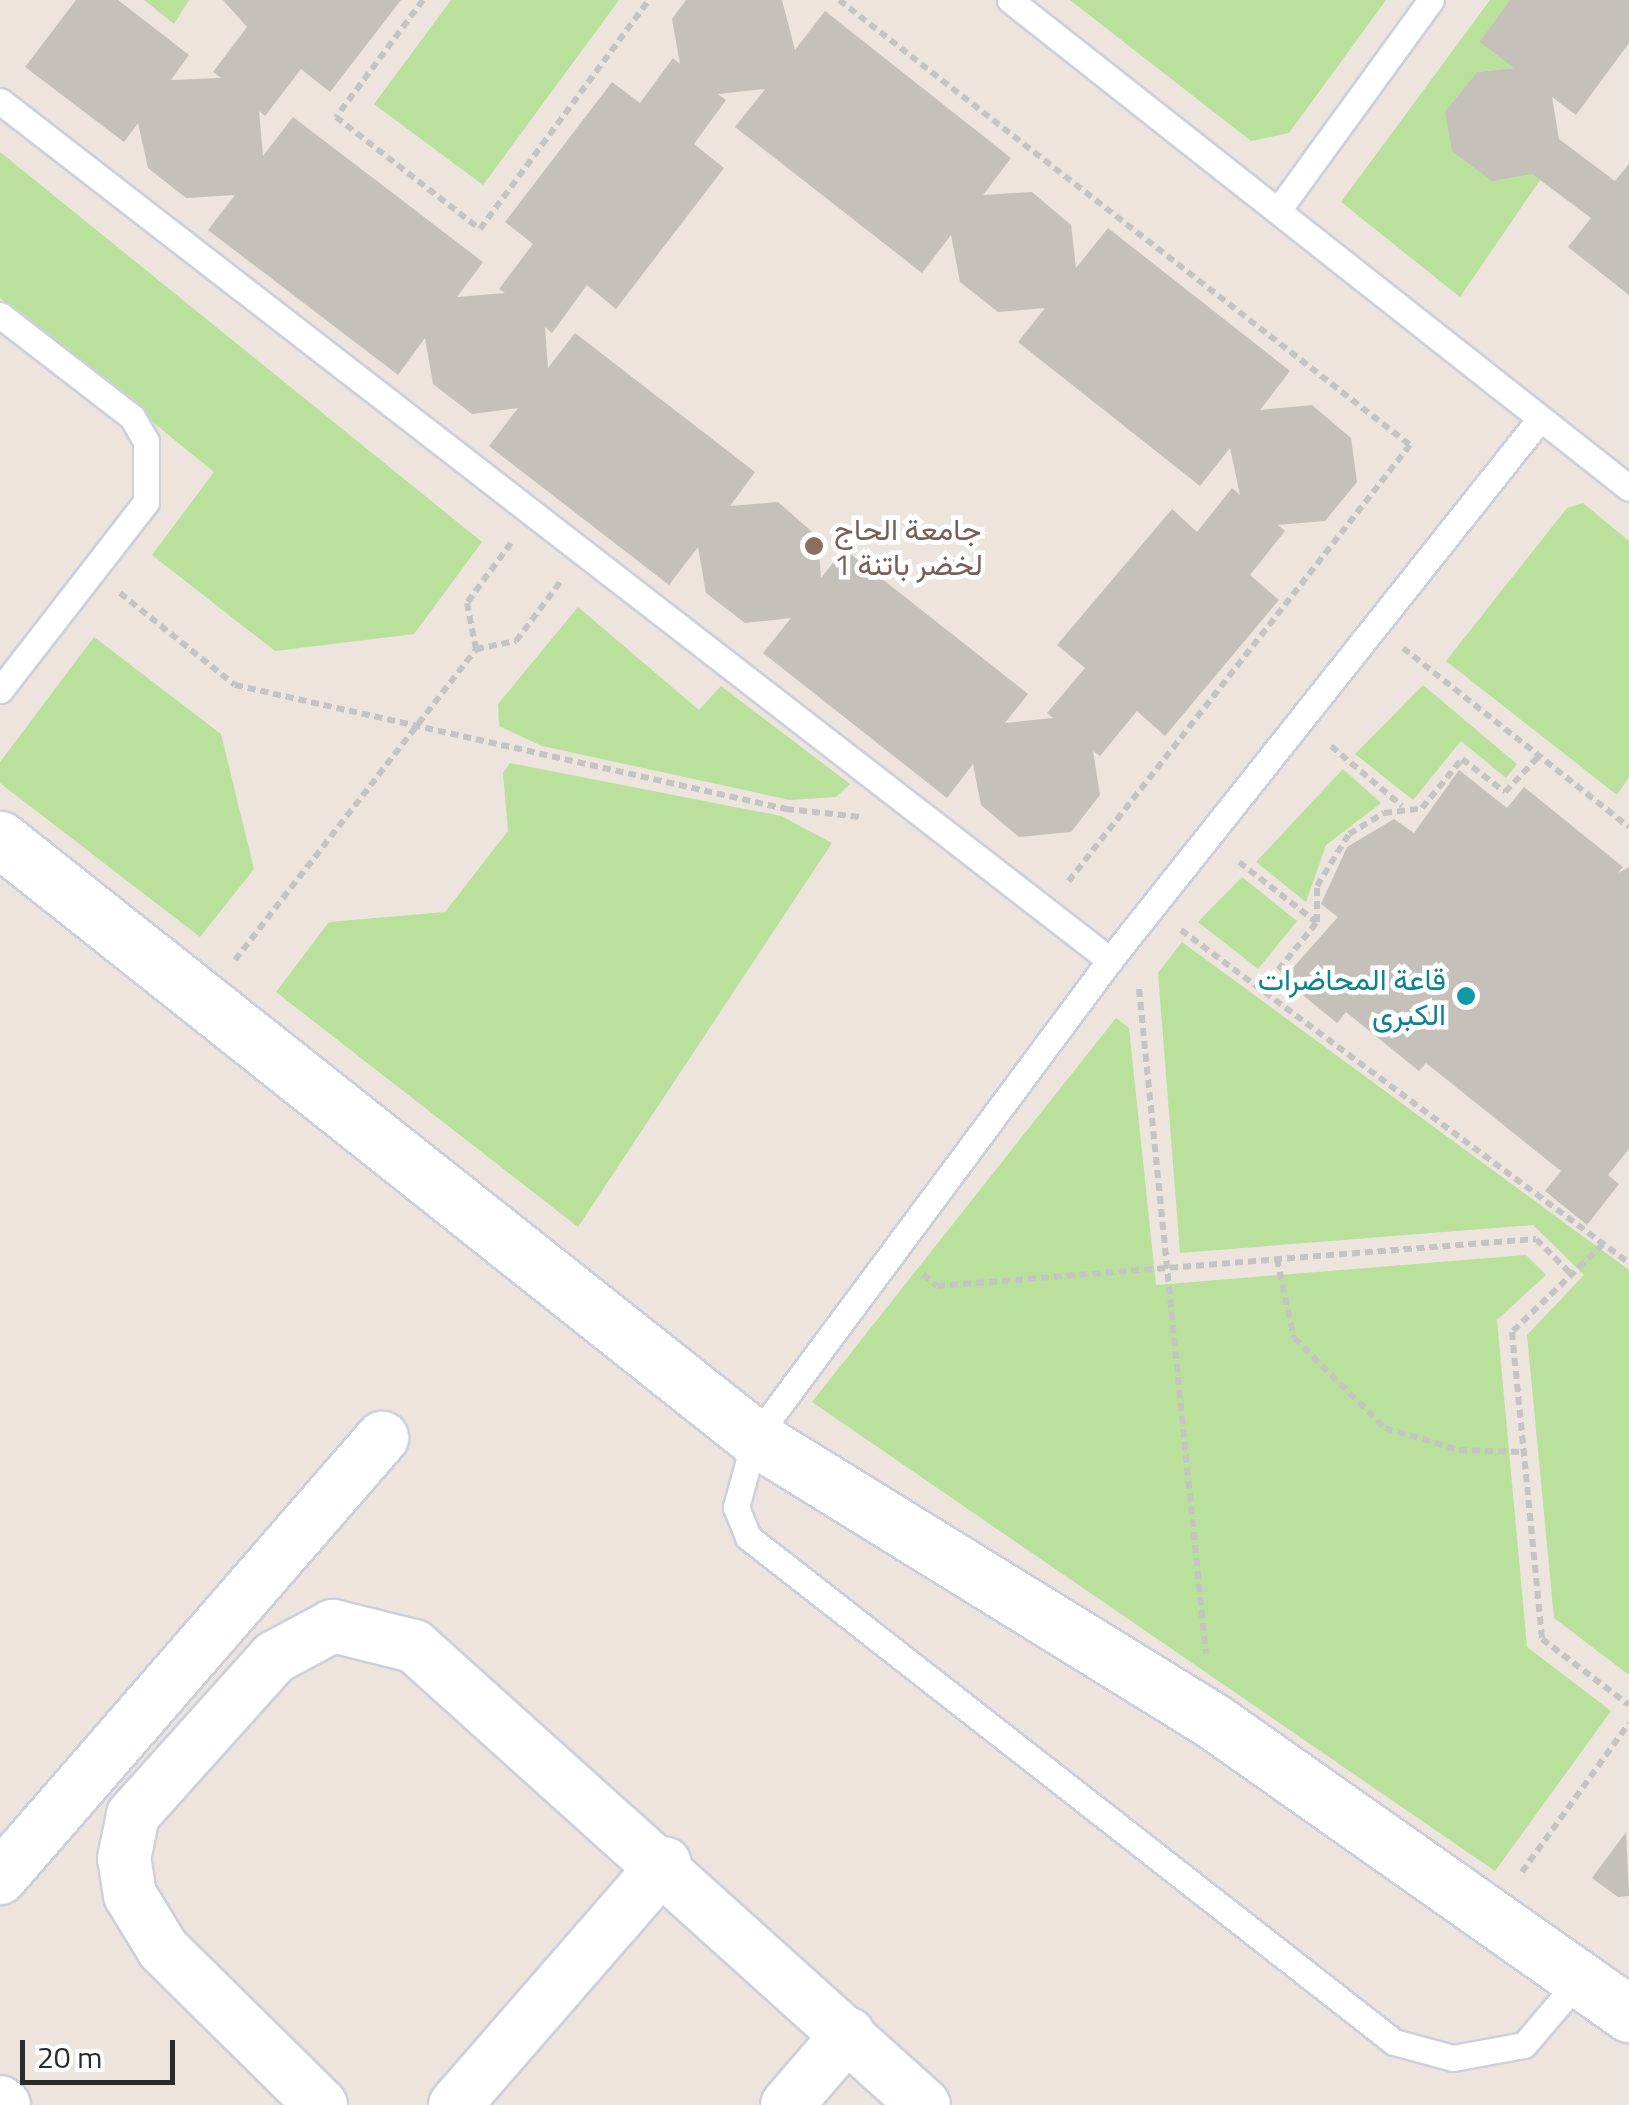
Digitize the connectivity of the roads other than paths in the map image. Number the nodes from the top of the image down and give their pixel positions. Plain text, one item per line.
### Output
1 (1010, 0) edge
2 (1431, 0) edge
3 (0, 100) edge
4 (1279, 209) junction
5 (0, 315) edge
6 (1538, 420) junction
7 (1629, 488) edge
8 (0, 690) edge
9 (0, 839) edge
10 (1110, 960) junction
11 (382, 1438) dead end
12 (756, 1438) junction
13 (665, 1863) junction
14 (0, 1878) edge
15 (1580, 1980) junction
16 (1629, 2014) edge
17 (848, 2034) junction
18 (321, 2105) edge
19 (455, 2105) edge
20 (787, 2105) edge
21 (924, 2105) edge

1 - 4 lane
2 - 4 lane
3 - 10 lane
4 - 6 lane
5 - 8 lane
6 - 7 lane
6 - 10 lane
9 - 12 street
10 - 12 lane
11 - 14 street
12 - 15 street
12 - 15 lane
13 - 17 street
13 - 18 street
13 - 19 street
15 - 16 street
17 - 20 street
17 - 21 street

